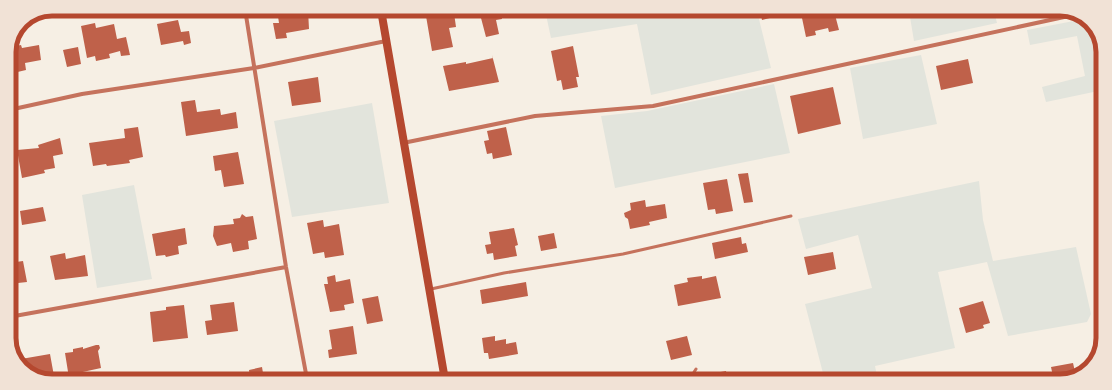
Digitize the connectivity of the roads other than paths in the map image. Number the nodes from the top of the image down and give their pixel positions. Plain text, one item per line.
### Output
1 (246, 16) edge
2 (382, 16) edge
3 (1067, 16) edge
4 (387, 41) junction
5 (254, 68) junction
6 (16, 108) edge
7 (403, 143) junction
8 (791, 216) dead end
9 (286, 267) junction
10 (431, 289) junction
11 (16, 316) edge
12 (696, 369) dead end
13 (306, 374) edge
14 (444, 374) edge
15 (693, 374) edge

1 - 5 street
2 - 4 main road
3 - 7 street
4 - 5 street
4 - 7 main road
5 - 6 street
5 - 9 street
7 - 10 main road
8 - 10 lane
9 - 11 street
9 - 13 street
10 - 14 main road
12 - 15 lane

